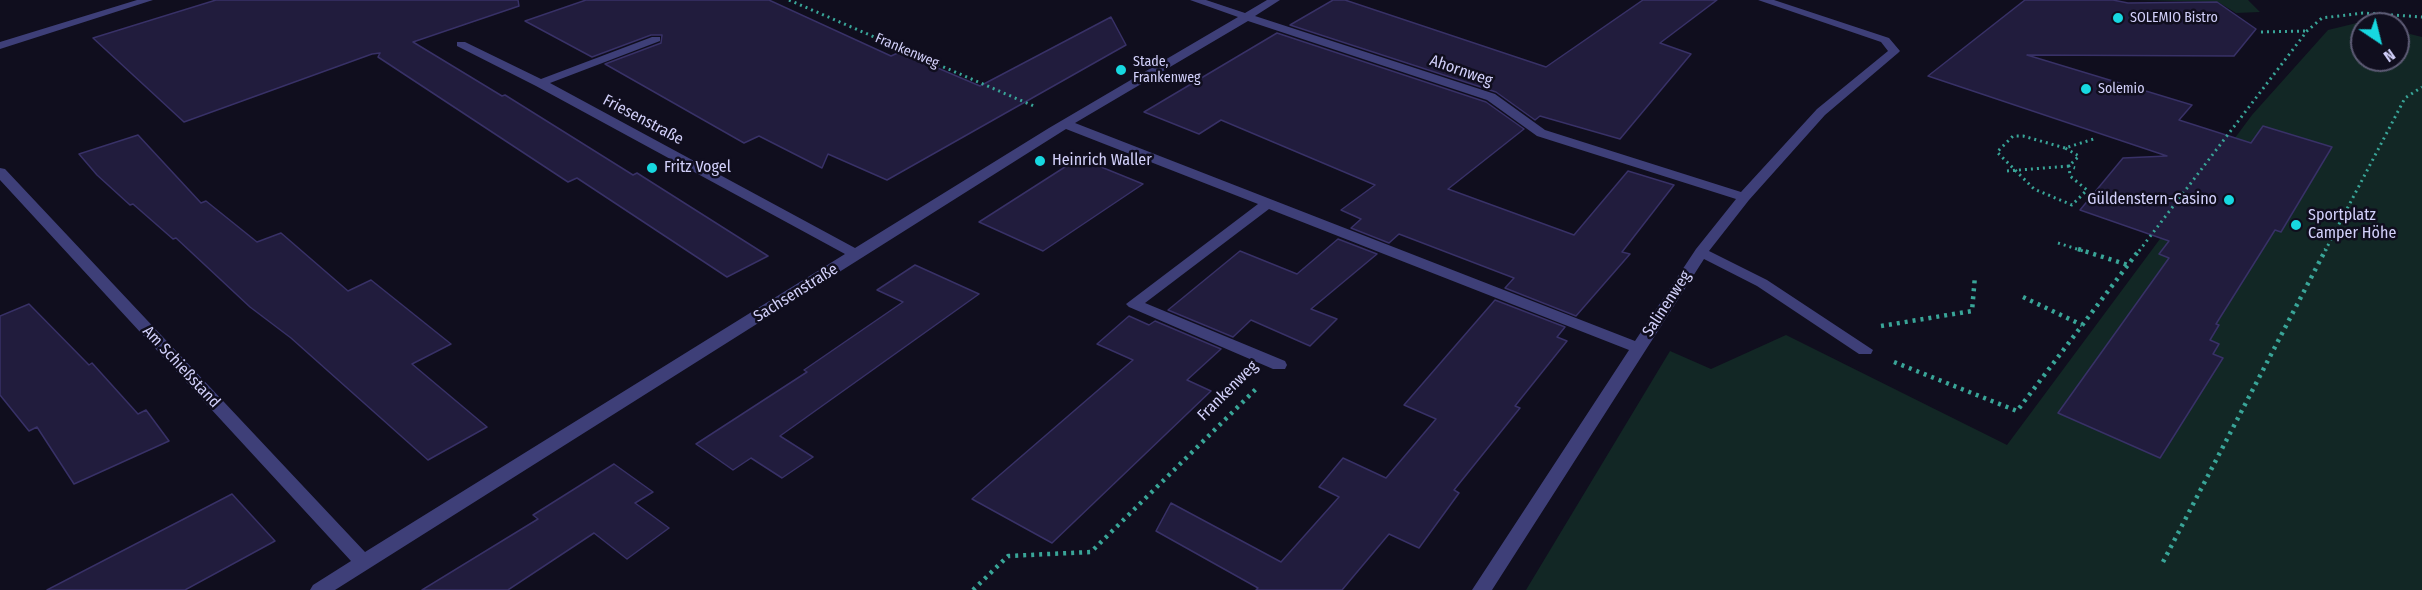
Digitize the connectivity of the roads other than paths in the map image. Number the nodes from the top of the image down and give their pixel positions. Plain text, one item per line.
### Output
1 (148, 0) edge
2 (1195, 0) edge
3 (1275, 0) edge
4 (1763, 0) edge
5 (1245, 17) junction
6 (656, 39) dead end
7 (461, 44) dead end
8 (0, 46) edge
9 (540, 83) junction
10 (1065, 124) junction
11 (0, 172) edge
12 (1743, 197) junction
13 (1265, 205) junction
14 (1701, 252) junction
15 (857, 255) junction
16 (1638, 348) junction
17 (1865, 350) road end
18 (1280, 365) road end
19 (363, 562) junction
20 (320, 590) edge
21 (1482, 590) edge

1 - 8 street
2 - 5 street, Ahornweg
3 - 5 street, Sachsenstraße
4 - 12 street, Salinenweg
5 - 10 street, Sachsenstraße
5 - 12 street, Ahornweg
6 - 9 street
7 - 9 street, Friesenstraße
9 - 15 street, Friesenstraße
10 - 13 street
10 - 15 street, Sachsenstraße
11 - 19 street, Am Schießstand
12 - 14 street, Salinenweg
13 - 16 street
13 - 18 street, Frankenweg
14 - 16 street, Salinenweg
14 - 17 street
15 - 19 street, Sachsenstraße
16 - 21 street, Salinenweg
19 - 20 street, Sachsenstraße

